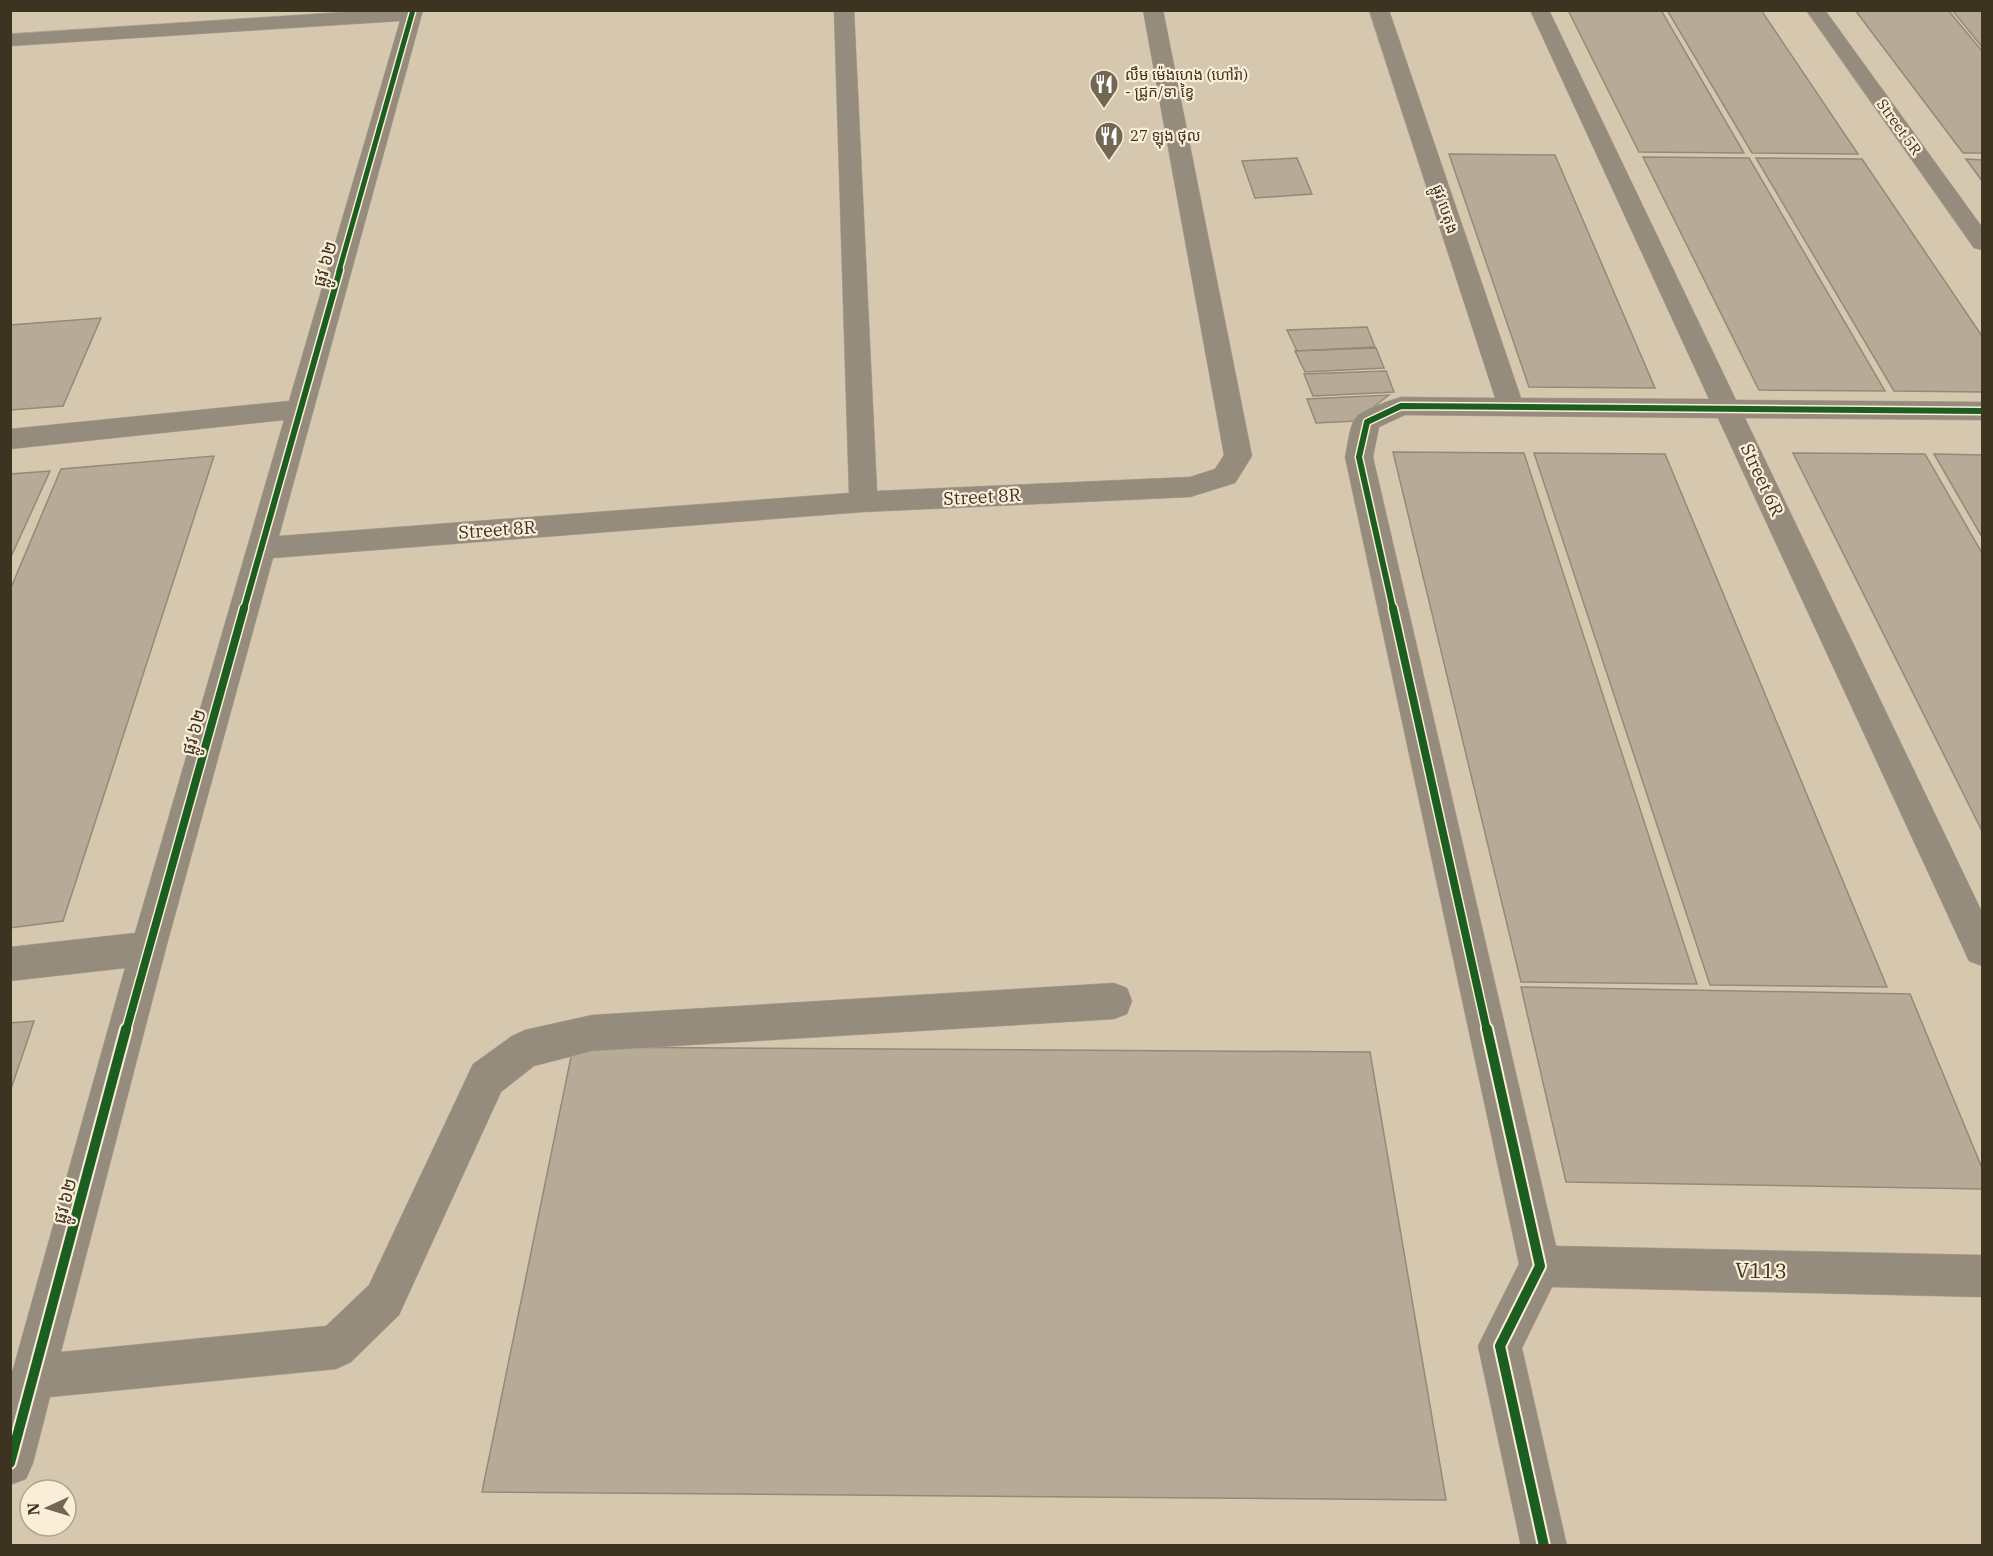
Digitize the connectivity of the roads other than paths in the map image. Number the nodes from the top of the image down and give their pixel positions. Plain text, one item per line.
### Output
1 (844, 10) edge
2 (1153, 10) edge
3 (1379, 10) edge
4 (1539, 10) edge
5 (1815, 10) edge
6 (413, 13) edge
7 (10, 40) edge
8 (1983, 243) edge
9 (1511, 407) junction
10 (300, 409) junction
11 (1729, 410) junction
12 (1983, 411) edge
13 (10, 440) edge
14 (863, 502) junction
15 (262, 548) junction
16 (148, 948) junction
17 (1983, 949) edge
18 (10, 964) edge
19 (1114, 1001) dead end
20 (1540, 1266) junction
21 (1983, 1276) edge
22 (33, 1377) junction
23 (10, 1463) edge
24 (1544, 1545) edge

1 - 14 street
2 - 14 street, Street 8R
3 - 9 street, ផ្លូវ បេតុង
4 - 11 street, Street 6R
5 - 8 street, Street 5R
6 - 7 street
6 - 10 street, ផ្លូវ ៦២
9 - 11 street
9 - 20 street
10 - 13 street
10 - 15 street, ផ្លូវ ៦២
11 - 12 street
11 - 17 street, Street 6R
14 - 15 street, Street 8R
15 - 16 street, ផ្លូវ ៦២
16 - 18 street
16 - 22 street, ផ្លូវ ៦២
19 - 22 street
20 - 21 street, V113
20 - 24 street
22 - 23 street, ផ្លូវ ៦២

